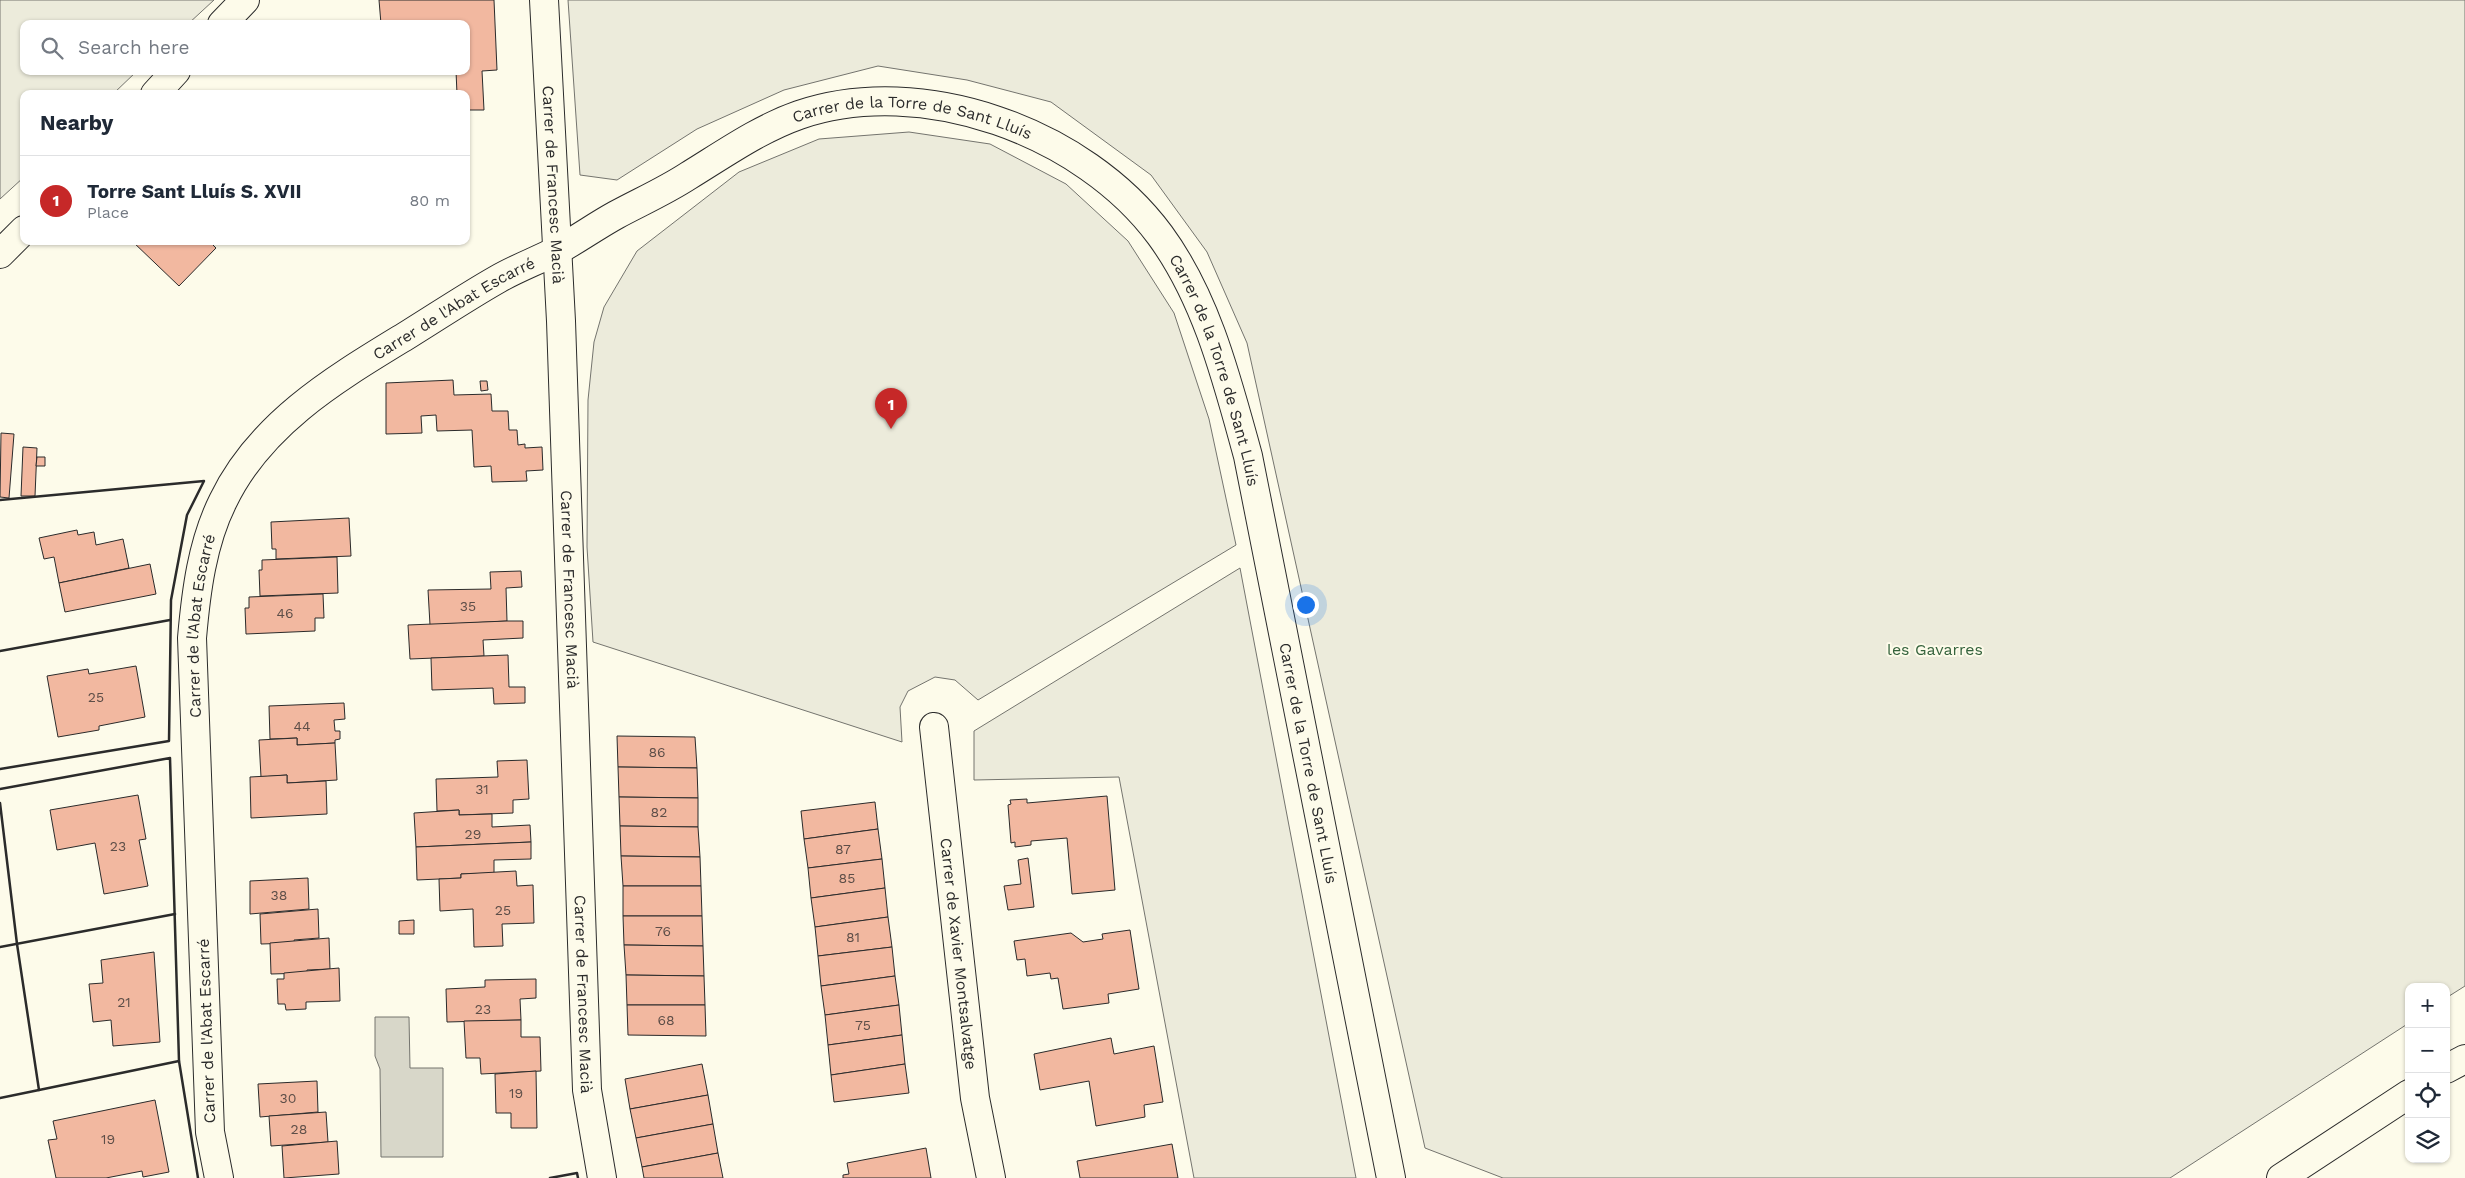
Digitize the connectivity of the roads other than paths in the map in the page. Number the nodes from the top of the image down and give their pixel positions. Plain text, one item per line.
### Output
1 (245, 0) edge
2 (544, 0) edge
3 (226, 20) edge
4 (172, 75) edge
5 (158, 90) edge
6 (20, 234) edge
7 (557, 250) junction
8 (0, 254) edge
9 (934, 727) dead end
10 (2465, 1059) edge
11 (2450, 1068) edge
12 (2405, 1097) edge
13 (219, 1178) edge
14 (602, 1178) edge
15 (991, 1178) edge
16 (1391, 1178) edge
17 (2281, 1178) edge

1 - 3 street
2 - 7 street, Carrer de Francesc Macià
4 - 5 street
6 - 8 street
7 - 13 street, Carrer de l'Abat Escarré
7 - 14 street, Carrer de Francesc Macià
7 - 16 street, Carrer de la Torre de Sant Lluís
9 - 15 street, Carrer de Xavier Montsalvatge
10 - 11 street
12 - 17 street

